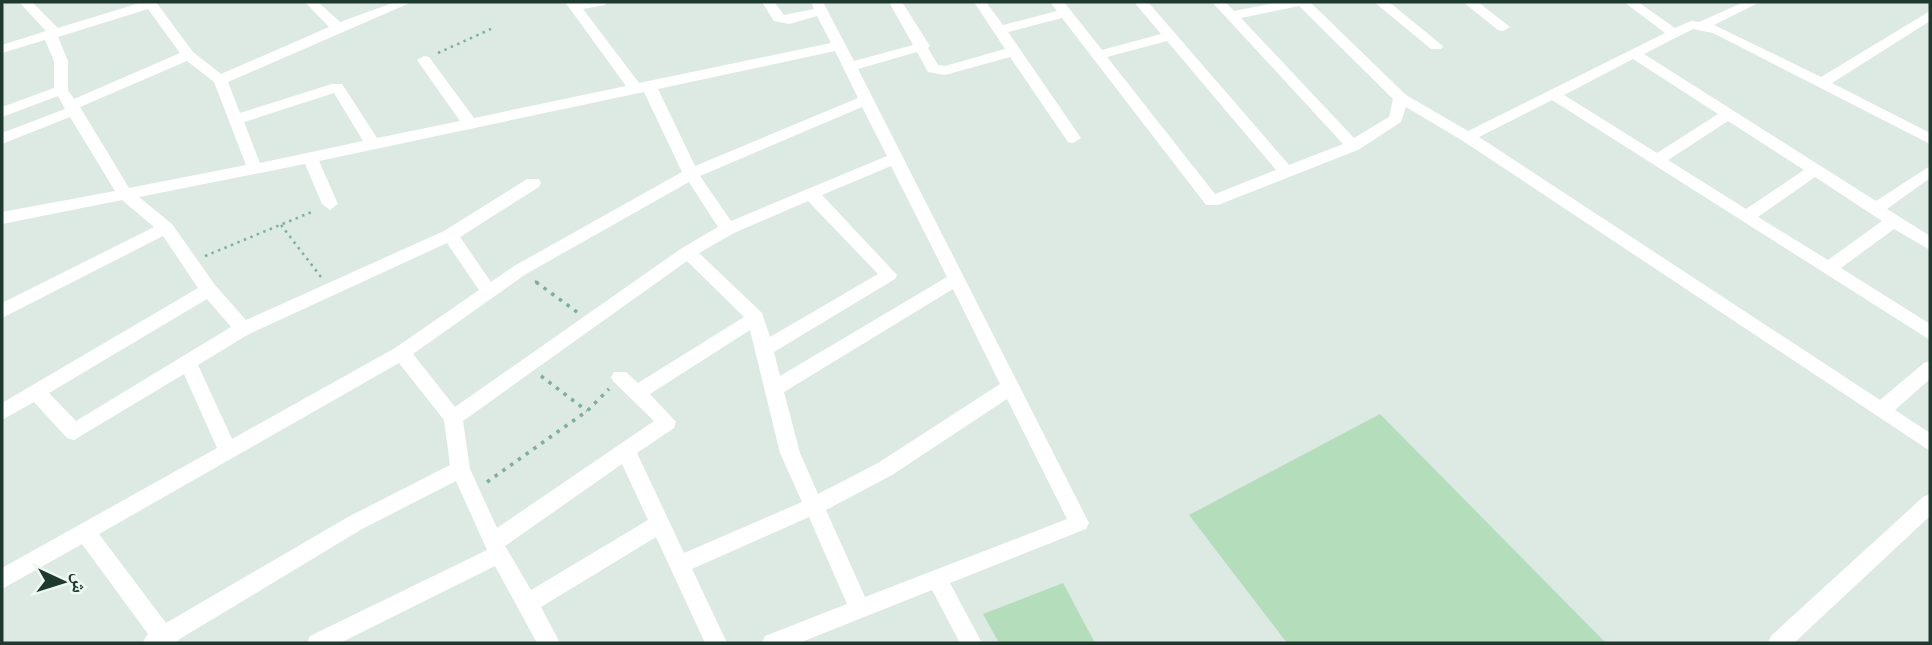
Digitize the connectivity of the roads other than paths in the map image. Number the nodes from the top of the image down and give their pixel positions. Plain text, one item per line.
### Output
1 (46, 2) edge
2 (406, 2) edge
3 (600, 2) edge
4 (768, 2) edge
5 (896, 2) edge
6 (980, 2) edge
7 (1140, 2) edge
8 (1219, 2) edge
9 (1297, 2) edge
10 (1303, 2) edge
11 (1381, 2) edge
12 (1470, 2) edge
13 (1630, 2) edge
14 (1754, 2) edge
15 (150, 3) edge
16 (314, 3) edge
17 (573, 4) edge
18 (28, 5) edge
19 (819, 7) edge
20 (1062, 7) edge
21 (1930, 15) edge
22 (1232, 16) junction
23 (1704, 25) junction
24 (1503, 27) dead end
25 (338, 28) junction
26 (1000, 30) junction
27 (1674, 33) junction
28 (53, 34) junction
29 (1170, 36) junction
30 (839, 46) junction
31 (923, 46) junction
32 (1436, 46) dead end
33 (2, 49) edge
34 (1014, 51) junction
35 (1633, 53) junction
36 (188, 55) junction
37 (1099, 55) junction
38 (424, 60) road end
39 (849, 67) junction
40 (220, 80) junction
41 (1822, 83) junction
42 (643, 88) junction
43 (61, 90) junction
44 (1551, 93) junction
45 (1401, 98) junction
46 (866, 100) junction
47 (74, 107) junction
48 (2, 112) edge
49 (1729, 114) junction
50 (236, 119) junction
51 (469, 122) junction
52 (1468, 137) junction
53 (1073, 138) dead end
54 (2, 139) edge
55 (1930, 139) edge
56 (372, 143) junction
57 (1353, 146) junction
58 (309, 156) junction
59 (895, 158) junction
60 (1657, 160) junction
61 (256, 169) junction
62 (1815, 170) junction
63 (1930, 170) edge
64 (1286, 172) junction
65 (691, 174) junction
66 (533, 183) dead end
67 (124, 193) junction
68 (811, 195) junction
69 (330, 204) road end
70 (1876, 209) junction
71 (1746, 217) junction
72 (2, 218) edge
73 (1894, 221) junction
74 (166, 228) junction
75 (728, 229) junction
76 (450, 235) junction
77 (1930, 244) edge
78 (688, 252) junction
79 (1828, 269) junction
80 (956, 279) junction
81 (209, 289) junction
82 (489, 292) junction
83 (2, 311) edge
84 (756, 318) junction
85 (243, 329) junction
86 (1930, 333) edge
87 (764, 349) junction
88 (401, 353) junction
89 (188, 362) junction
90 (1930, 368) edge
91 (620, 377) road end
92 (1010, 387) junction
93 (774, 388) junction
94 (36, 392) junction
95 (636, 393) junction
96 (1882, 410) junction
97 (2, 412) edge
98 (453, 418) junction
99 (1930, 443) edge
100 (626, 451) junction
101 (228, 452) junction
102 (460, 469) junction
103 (1930, 503) edge
104 (816, 505) junction
105 (660, 524) junction
106 (86, 533) junction
107 (496, 548) junction
108 (678, 565) junction
109 (2, 579) edge
110 (937, 579) junction
111 (527, 604) junction
112 (859, 607) junction
113 (162, 641) edge
114 (318, 643) edge
115 (549, 643) edge
116 (716, 643) edge
117 (773, 643) edge
118 (971, 643) edge
119 (1779, 643) edge

1 - 18 street
2 - 25 street
3 - 17 street
4 - 19 street
5 - 31 street
6 - 26 street
7 - 29 street
8 - 22 street
9 - 22 street
10 - 45 street
11 - 32 street
12 - 24 street
13 - 27 street
14 - 23 street
15 - 28 street
15 - 36 street
16 - 25 street
17 - 42 street
18 - 28 street
19 - 30 street
20 - 26 street
20 - 37 street
21 - 41 street
22 - 57 street
23 - 27 street
23 - 41 street
25 - 40 street
26 - 34 street
27 - 35 street
28 - 33 street
28 - 43 street
29 - 37 street
29 - 64 street
30 - 39 street
30 - 42 street
31 - 34 street
31 - 39 street
34 - 53 street
35 - 44 street
35 - 49 street
36 - 40 street
36 - 47 street
37 - 64 street
38 - 51 street
39 - 46 street
40 - 50 street
41 - 55 street
42 - 51 street
42 - 65 street
43 - 47 street
43 - 48 street
44 - 52 street
44 - 60 street
45 - 52 street
45 - 57 street
46 - 59 street
46 - 65 street
47 - 54 street
47 - 67 street
49 - 60 street
49 - 62 street
50 - 56 street
50 - 61 street
51 - 56 street
52 - 96 street
56 - 58 street
57 - 64 street
58 - 61 street
58 - 69 street
59 - 68 street
59 - 80 street
60 - 71 street
61 - 67 street
62 - 70 street
62 - 71 street
63 - 70 street
65 - 75 street
65 - 82 street
66 - 76 street
67 - 72 street
67 - 74 street
68 - 75 street
68 - 87 street
70 - 73 street
71 - 79 street
73 - 77 street
73 - 79 street
74 - 81 street
74 - 83 street
75 - 78 street
76 - 82 street
76 - 85 street
78 - 84 street
78 - 98 street
79 - 86 street
80 - 92 street
80 - 93 street
81 - 85 street
81 - 94 street
82 - 88 street
84 - 87 street
84 - 95 street
85 - 89 street
87 - 93 street
88 - 98 street
88 - 101 street
89 - 94 street
89 - 101 street
90 - 96 street
91 - 95 street
92 - 104 street
92 - 110 street
93 - 104 street
94 - 97 street
95 - 100 street
96 - 99 street
98 - 102 street
100 - 105 street
100 - 107 street
101 - 106 street
102 - 107 street
102 - 113 street
103 - 119 street
104 - 108 street
104 - 112 street
105 - 108 street
105 - 111 street
106 - 109 street
106 - 113 street
107 - 111 street
107 - 114 street
108 - 116 street
110 - 112 street
110 - 118 street
111 - 115 street
112 - 117 street

